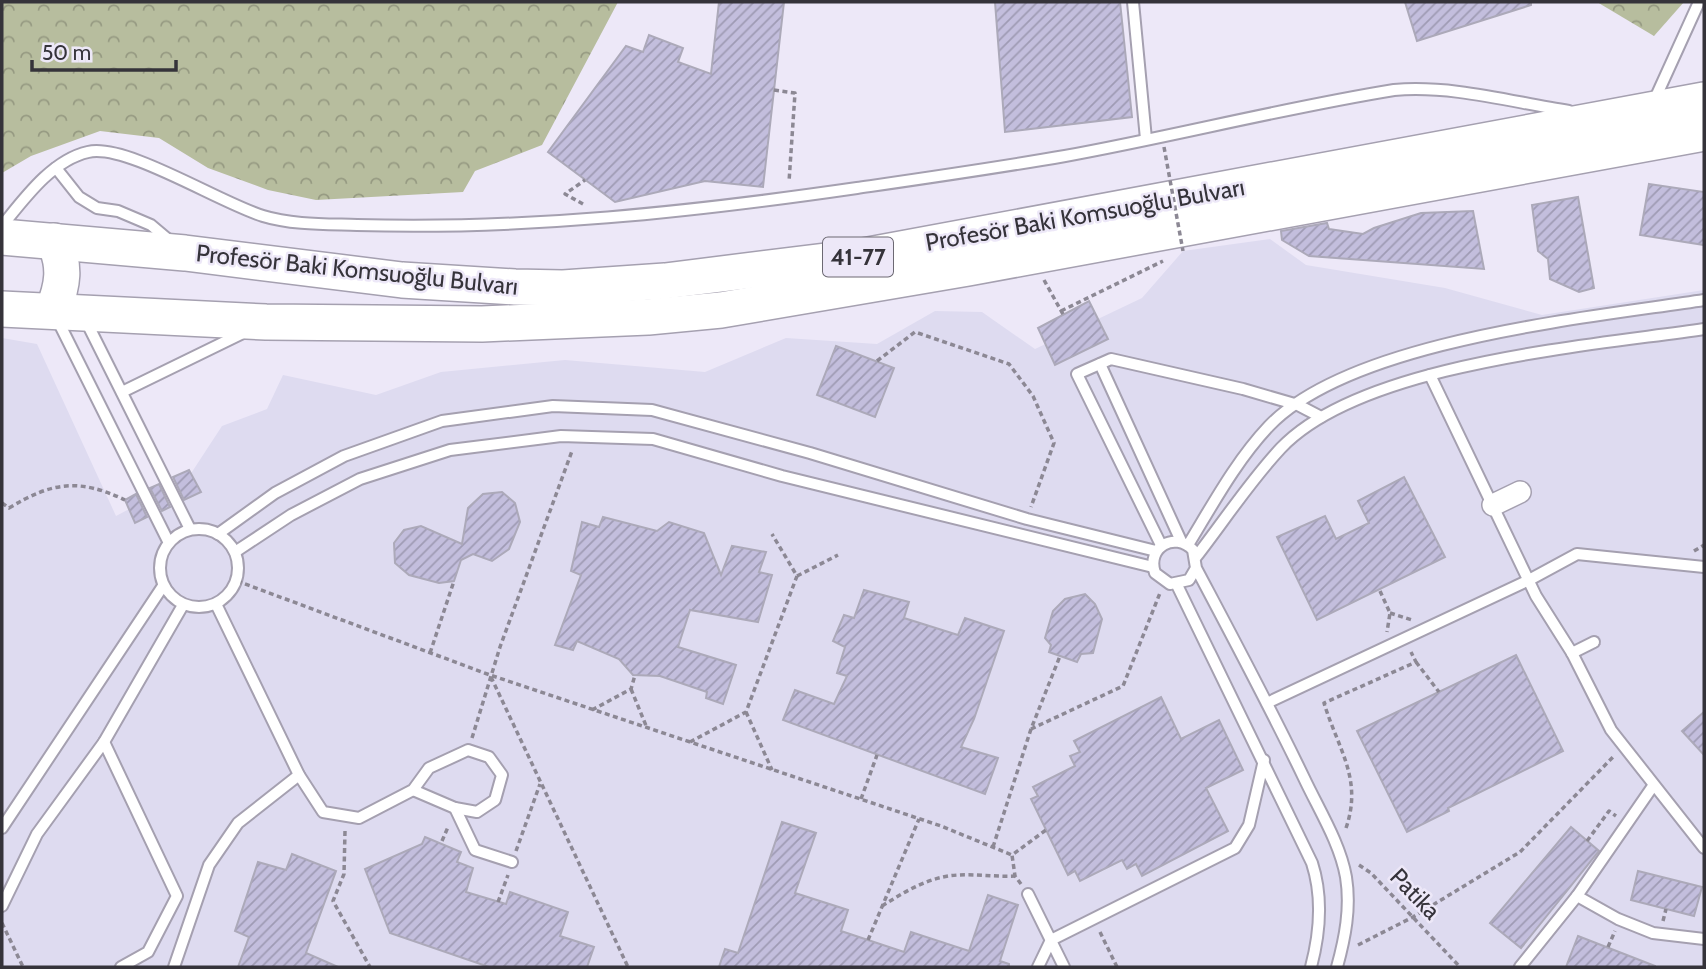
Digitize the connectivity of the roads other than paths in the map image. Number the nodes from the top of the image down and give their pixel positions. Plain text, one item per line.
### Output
1 (1133, 2) edge
2 (1699, 2) edge
3 (1704, 100) edge
4 (1650, 110) junction
5 (1610, 118) junction
6 (1704, 133) edge
7 (1146, 139) junction
8 (56, 168) junction
9 (2, 226) edge
10 (2, 237) edge
11 (54, 241) junction
12 (186, 253) junction
13 (1704, 300) edge
14 (2, 309) edge
15 (67, 311) junction
16 (266, 322) junction
17 (1704, 328) edge
18 (1100, 363) junction
19 (1430, 376) junction
20 (122, 392) junction
21 (1298, 405) junction
22 (1321, 417) junction
23 (1520, 492) dead end
24 (1493, 505) junction
25 (190, 529) junction
26 (218, 534) junction
27 (168, 541) junction
28 (1185, 543) junction
29 (1158, 548) junction
30 (235, 552) junction
31 (1196, 562) junction
32 (1153, 567) junction
33 (1704, 567) edge
34 (1529, 580) junction
35 (1177, 585) junction
36 (163, 586) junction
37 (216, 604) junction
38 (183, 605) junction
39 (1594, 642) dead end
40 (1572, 653) junction
41 (1267, 703) junction
42 (104, 742) junction
43 (1264, 760) junction
44 (299, 775) junction
45 (1653, 786) junction
46 (413, 790) junction
47 (455, 808) junction
48 (2, 828) edge
49 (1704, 848) edge
50 (512, 862) road end
51 (1028, 894) road end
52 (1577, 895) junction
53 (2, 906) edge
54 (1704, 939) edge
55 (1051, 940) junction
56 (121, 967) edge
57 (174, 967) edge
58 (1038, 967) edge
59 (1064, 967) edge
60 (1311, 967) edge
61 (1337, 967) edge
62 (1520, 967) edge

1 - 7 lane
2 - 4 lane
3 - 4 highway, Profesör Baki Komsuoğlu Bulvarı / 41-77
4 - 5 highway, Profesör Baki Komsuoğlu Bulvarı / 41-77
5 - 7 lane
5 - 12 highway, Profesör Baki Komsuoğlu Bulvarı / 41-77
6 - 16 highway, Profesör Baki Komsuoğlu Bulvarı / 41-77
7 - 8 lane
8 - 9 lane
8 - 12 lane
10 - 11 highway, Profesör Baki Komsuoğlu Bulvarı / 41-77
11 - 12 highway, Profesör Baki Komsuoğlu Bulvarı / 41-77
11 - 15 highway
13 - 21 lane
14 - 15 highway, Profesör Baki Komsuoğlu Bulvarı / 41-77
15 - 16 highway, Profesör Baki Komsuoğlu Bulvarı / 41-77
15 - 20 lane
15 - 27 lane
16 - 20 lane
17 - 19 lane
18 - 21 lane
18 - 28 lane
18 - 29 lane
19 - 22 lane
19 - 24 lane
20 - 25 lane
21 - 22 lane
21 - 28 lane
22 - 31 lane
23 - 24 street
24 - 34 lane
25 - 26 lane
25 - 27 lane
26 - 29 lane
26 - 30 lane
27 - 36 lane
28 - 29 lane
28 - 31 lane
29 - 32 lane
30 - 32 lane
30 - 37 lane
31 - 35 lane
31 - 41 lane
32 - 35 lane
33 - 34 lane
34 - 40 lane
34 - 41 lane
35 - 43 lane
36 - 38 lane
36 - 48 lane
37 - 38 lane
37 - 44 lane
38 - 42 lane
39 - 40 lane
40 - 45 lane
41 - 61 lane
42 - 53 lane
42 - 56 lane
43 - 55 lane
43 - 60 lane
44 - 46 lane
44 - 57 lane
45 - 49 lane
45 - 52 lane
46 - 47 lane
46 - 47 lane
47 - 50 lane
51 - 55 lane
52 - 54 lane
52 - 62 lane
55 - 58 lane
55 - 59 lane

